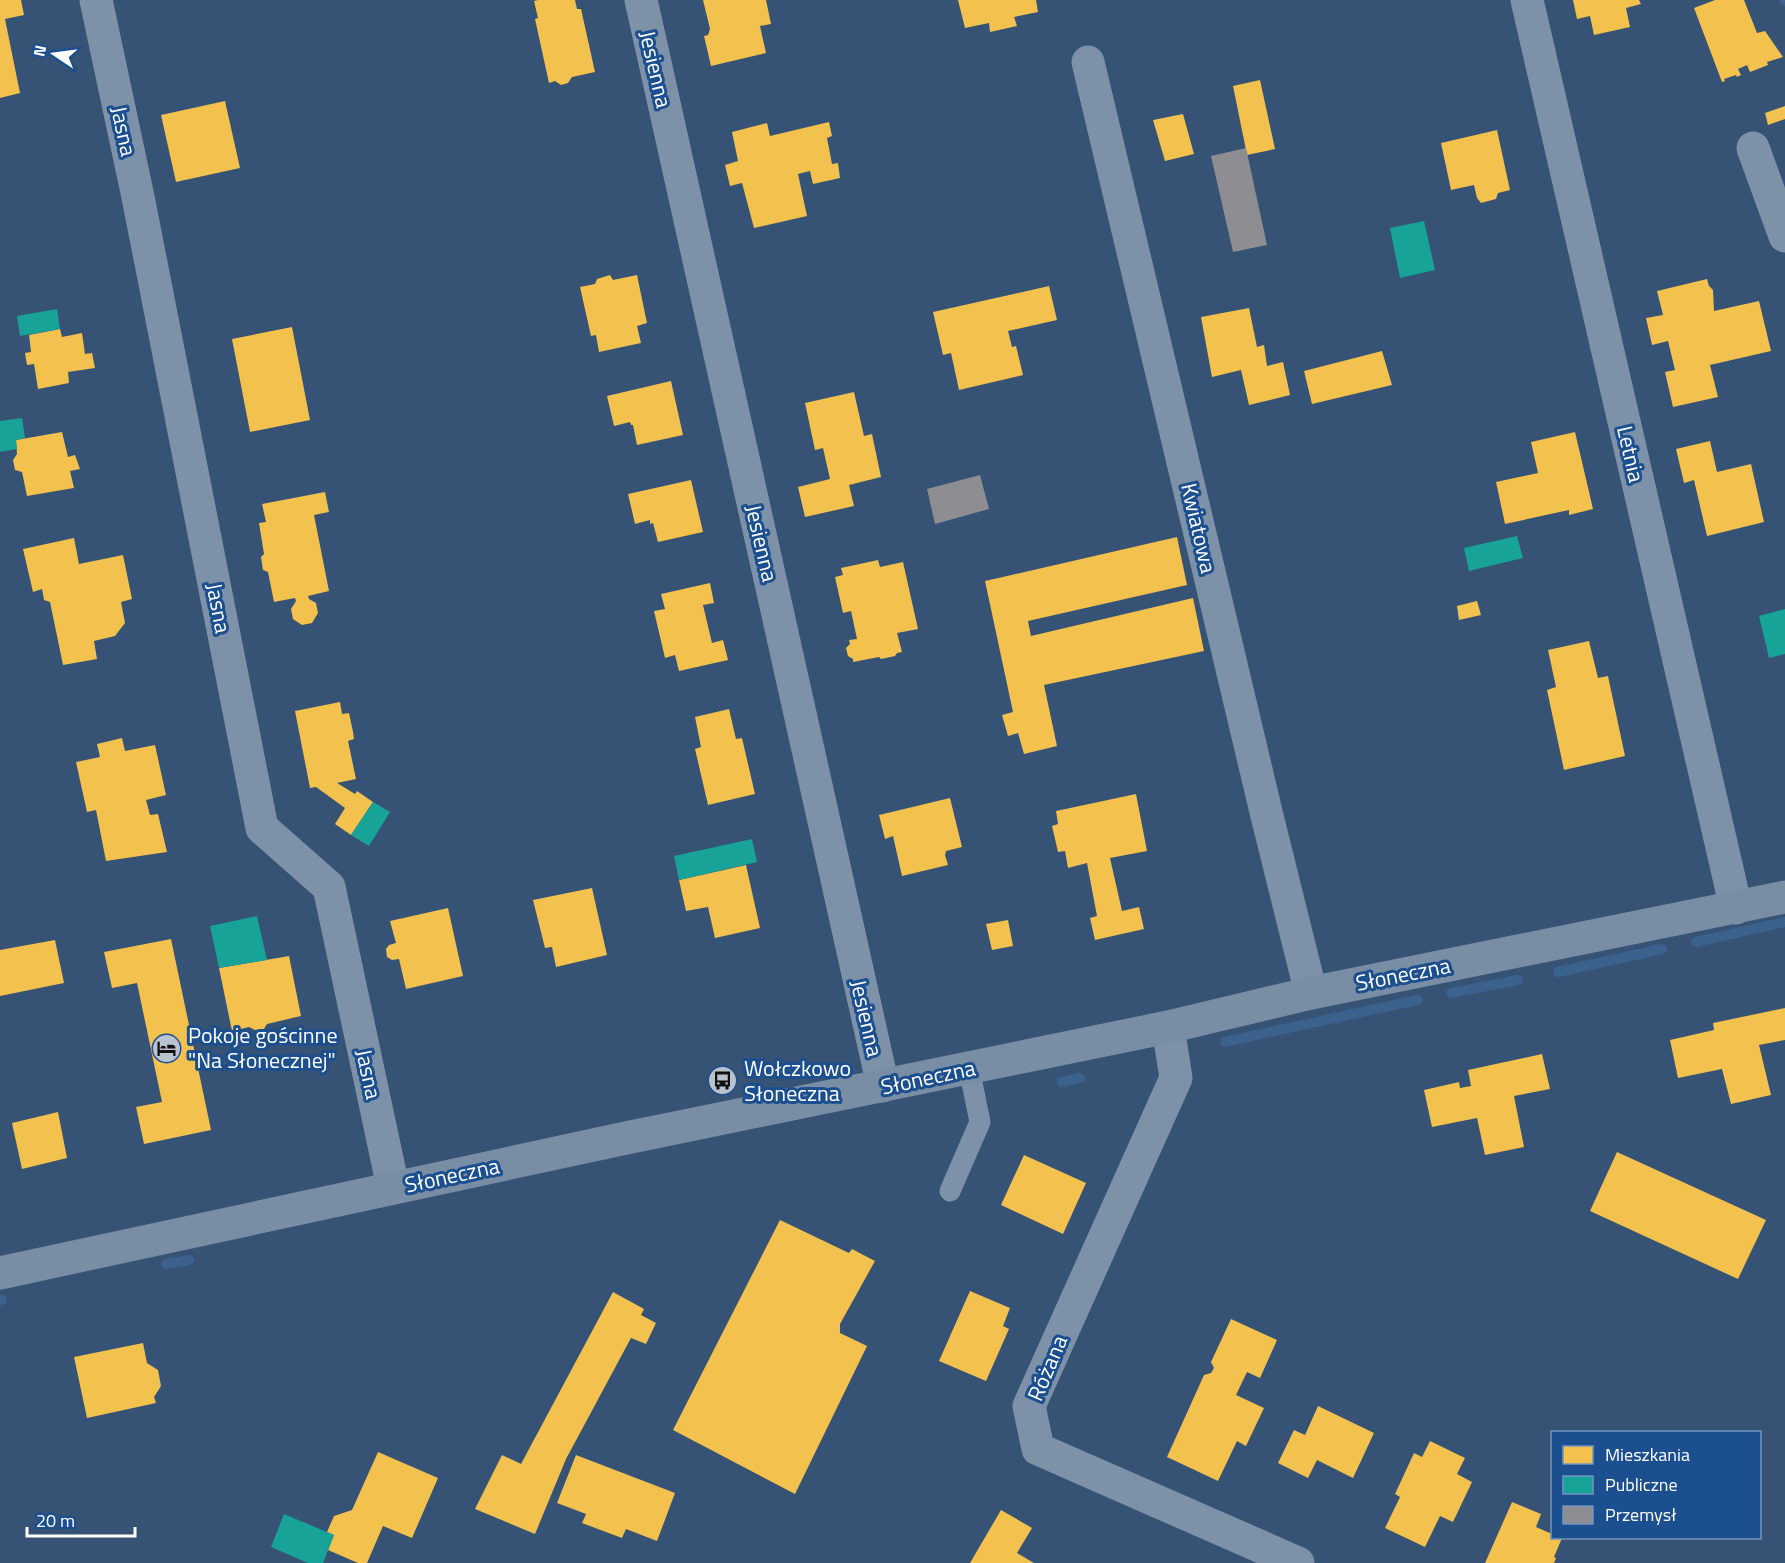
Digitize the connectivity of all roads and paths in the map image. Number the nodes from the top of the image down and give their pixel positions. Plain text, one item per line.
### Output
1 (96, 0) edge
2 (641, 0) edge
3 (1527, 0) edge
4 (1088, 62) dead end
5 (1753, 148) dead end
6 (1785, 236) edge
7 (1785, 897) edge
8 (1736, 908) junction
9 (1311, 993) junction
10 (1168, 1027) junction
11 (969, 1068) junction
12 (883, 1086) junction
13 (393, 1187) junction
14 (950, 1191) dead end
15 (0, 1273) edge
16 (1298, 1563) edge

1 - 13 street, Jasna
2 - 12 street, Jesienna
3 - 8 street, Letnia
4 - 9 street, Kwiatowa
5 - 6 street
7 - 8 street, Słoneczna
8 - 9 street, Słoneczna
9 - 10 street, Słoneczna
10 - 11 street, Słoneczna
10 - 16 street, Różana
11 - 12 street, Słoneczna
11 - 14 lane
12 - 13 street, Słoneczna
13 - 15 street, Słoneczna

